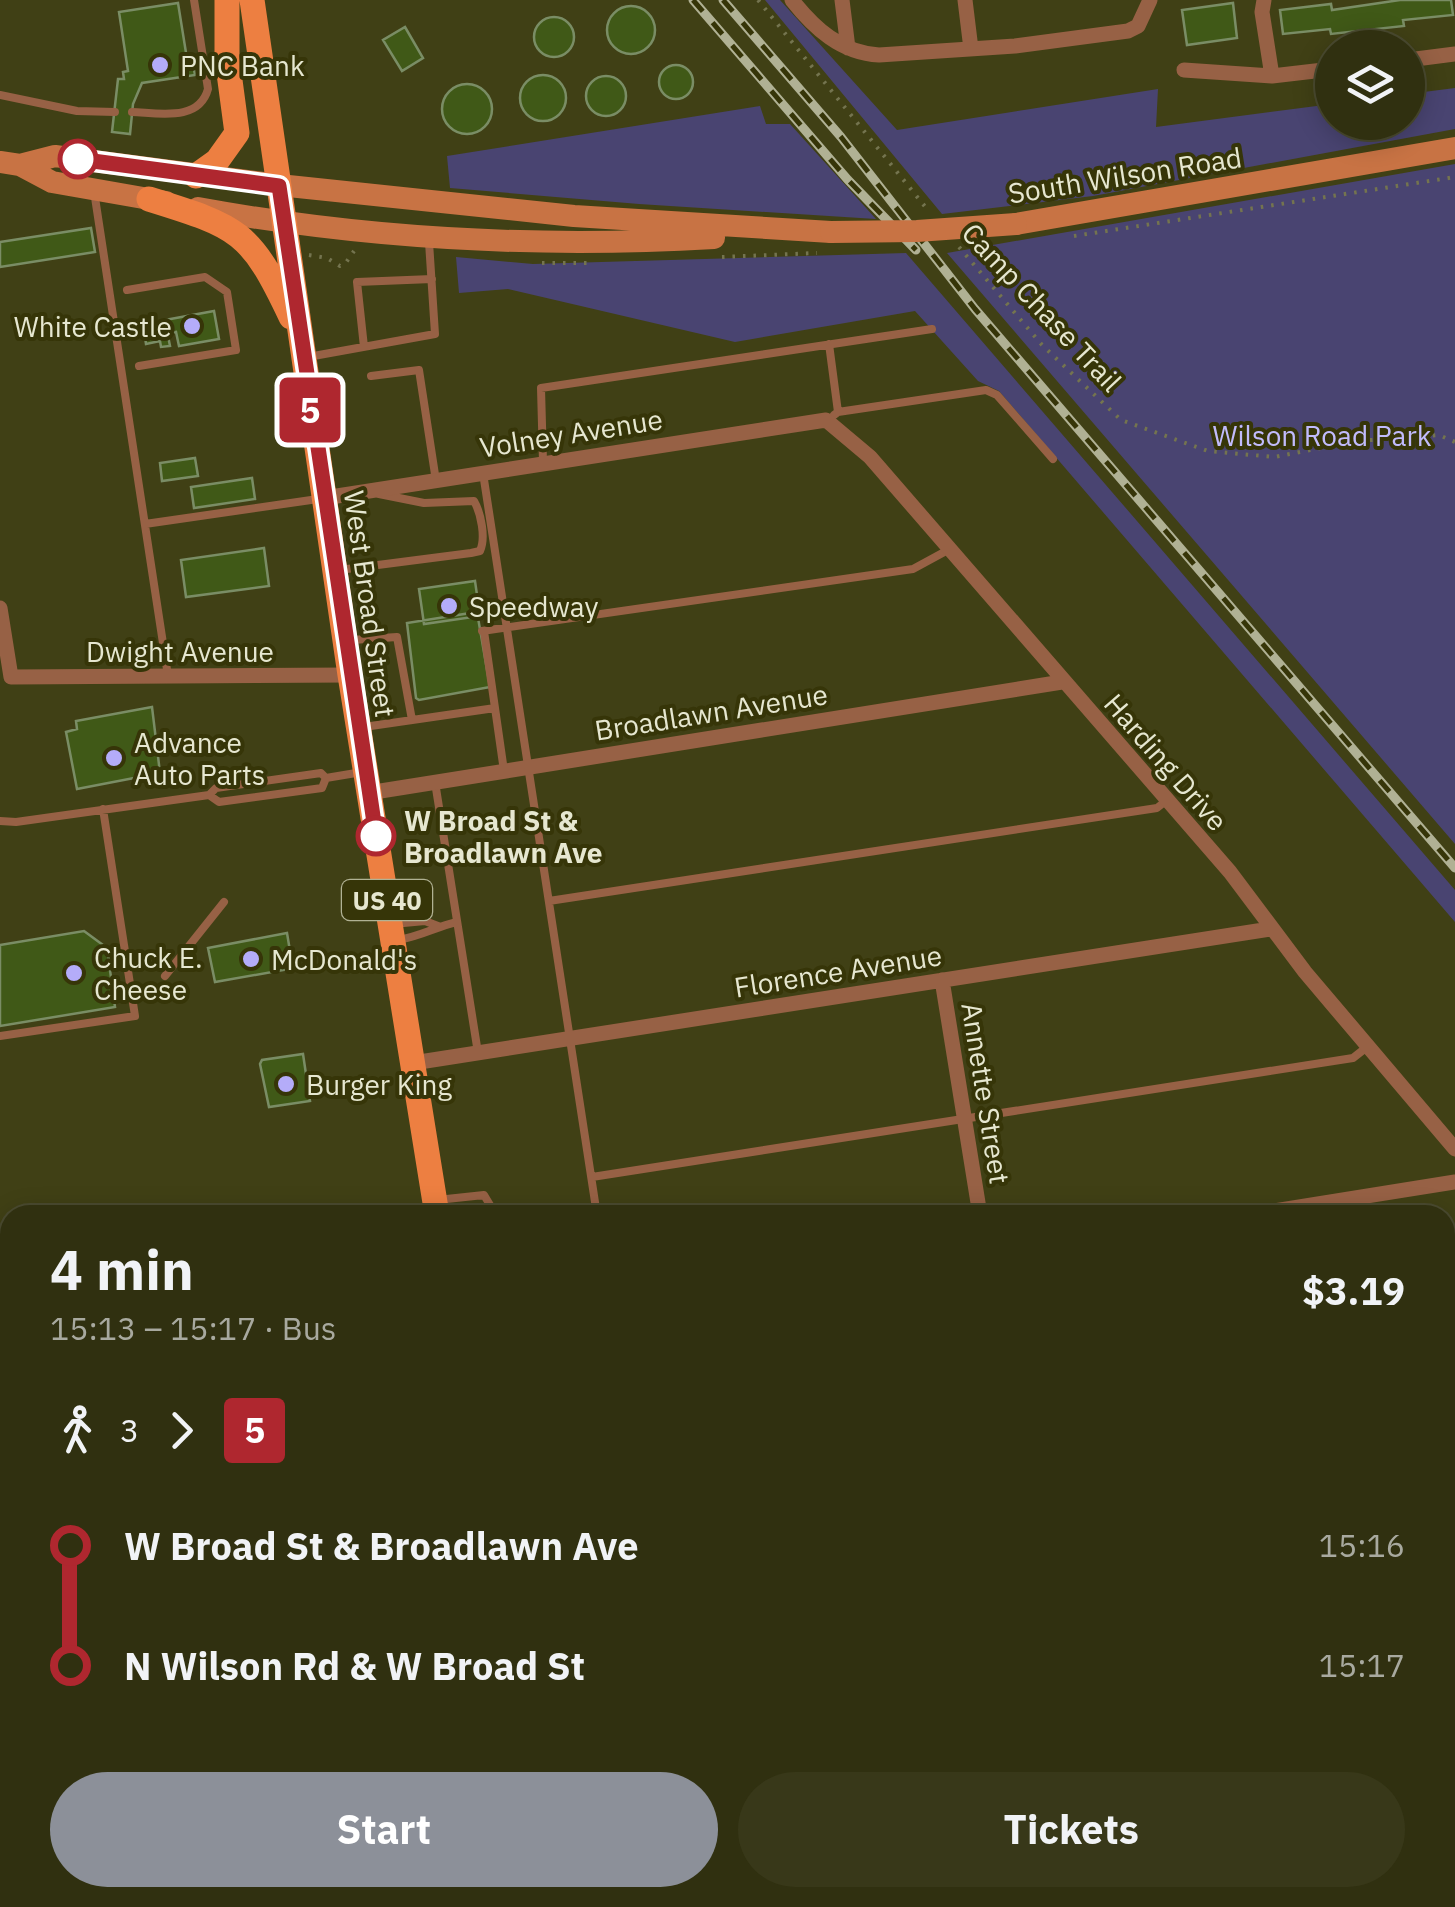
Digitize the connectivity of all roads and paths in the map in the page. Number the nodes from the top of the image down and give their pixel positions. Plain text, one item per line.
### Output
1 (194, 0) edge
2 (227, 0) edge
3 (252, 0) edge
4 (758, 0) edge
5 (792, 0) edge
6 (842, 0) edge
7 (965, 0) edge
8 (1150, 0) edge
9 (1264, 0) edge
10 (848, 48) junction
11 (971, 48) junction
12 (1455, 54) edge
13 (1425, 58) edge
14 (1184, 70) dead end
15 (1315, 71) edge
16 (1272, 76) junction
17 (0, 95) edge
18 (115, 112) dead end
19 (132, 112) dead end
20 (1455, 148) edge
21 (10, 164) edge
22 (196, 176) junction
23 (1455, 177) edge
24 (279, 186) junction
25 (94, 190) junction
26 (150, 199) junction
27 (936, 221) dead end
28 (285, 222) junction
29 (802, 231) junction
30 (948, 234) dead end
31 (1089, 234) dead end
32 (429, 236) junction
33 (432, 279) junction
34 (127, 290) dead end
35 (932, 329) dead end
36 (829, 344) junction
37 (364, 347) junction
38 (302, 348) junction
39 (139, 366) dead end
40 (371, 376) dead end
41 (832, 416) junction
42 (1455, 442) edge
43 (1053, 460) dead end
44 (543, 462) junction
45 (483, 472) junction
46 (436, 481) junction
47 (370, 491) junction
48 (324, 498) junction
49 (145, 524) junction
50 (948, 550) junction
51 (335, 571) junction
52 (0, 608) edge
53 (506, 628) junction
54 (345, 641) junction
55 (350, 675) junction
56 (168, 676) junction
57 (1062, 682) junction
58 (495, 708) junction
59 (412, 720) junction
60 (358, 728) junction
61 (528, 767) junction
62 (504, 771) junction
63 (326, 778) junction
64 (367, 782) junction
65 (435, 782) junction
66 (209, 795) junction
67 (1167, 800) junction
68 (103, 808) junction
69 (0, 821) edge
70 (224, 902) dead end
71 (549, 902) junction
72 (456, 922) junction
73 (438, 926) junction
74 (1270, 929) junction
75 (392, 932) junction
76 (165, 976) dead end
77 (942, 980) junction
78 (0, 1036) edge
79 (571, 1038) junction
80 (1367, 1047) junction
81 (478, 1053) junction
82 (413, 1063) junction
83 (965, 1118) junction
84 (1455, 1148) edge
85 (592, 1177) junction
86 (1455, 1182) edge
87 (436, 1205) edge
88 (447, 1205) edge
89 (490, 1205) edge
90 (596, 1205) edge
91 (978, 1205) edge
92 (1311, 1205) edge

1 - 19 lane
2 - 22 main road
3 - 24 main road, West Broad Street / US 40
4 - 27 path, Camp Chase Trail
5 - 10 street
6 - 10 street
7 - 11 street
8 - 11 street
9 - 16 street
10 - 11 street
12 - 13 street
14 - 16 street
15 - 16 street
17 - 18 lane
20 - 29 main road, South Wilson Road, bridge
21 - 22 main road, South Wilson Road
21 - 25 main road, South Wilson Road
22 - 24 main road, South Wilson Road
23 - 31 path
24 - 28 main road, West Broad Street / US 40
24 - 29 main road, South Wilson Road
25 - 26 main road, South Wilson Road
25 - 49 lane
26 - 28 main road, South Wilson Road
26 - 38 main road
28 - 32 main road, South Wilson Road
28 - 38 main road, West Broad Street / US 40
29 - 32 main road, South Wilson Road
30 - 42 path, Camp Chase Trail
32 - 33 lane
33 - 37 lane
33 - 37 lane
34 - 39 lane
35 - 36 lane
36 - 41 lane
36 - 44 lane
37 - 38 lane
38 - 48 main road, West Broad Street / US 40
40 - 46 lane
41 - 43 lane
41 - 44 street, Volney Avenue
41 - 50 street, Harding Drive
44 - 45 street, Volney Avenue
45 - 46 street, Volney Avenue
45 - 53 lane
46 - 47 street, Volney Avenue
47 - 48 street, Volney Avenue
47 - 51 lane
48 - 49 lane
48 - 51 main road, West Broad Street / US 40
49 - 56 lane
50 - 53 lane
50 - 57 street, Harding Drive
51 - 54 main road, West Broad Street / US 40
52 - 56 street, Dwight Avenue
53 - 58 lane
53 - 61 lane
54 - 55 main road, West Broad Street / US 40
54 - 59 lane
55 - 56 street, Dwight Avenue
55 - 60 main road, West Broad Street / US 40
57 - 61 street, Broadlawn Avenue
57 - 67 street, Harding Drive
58 - 59 lane
58 - 62 lane
59 - 60 lane
60 - 64 main road, West Broad Street / US 40
61 - 62 street, Broadlawn Avenue
61 - 71 lane
62 - 65 street, Broadlawn Avenue
63 - 64 lane
63 - 66 lane
63 - 66 lane
64 - 65 street, Broadlawn Avenue
64 - 75 main road, West Broad Street / US 40
65 - 72 lane
66 - 68 lane
67 - 71 lane
67 - 74 street, Harding Drive
68 - 69 lane
68 - 78 lane
70 - 76 lane
71 - 79 lane
72 - 73 lane
72 - 81 lane
73 - 75 lane
73 - 75 lane
74 - 77 street, Florence Avenue
74 - 80 street, Harding Drive
75 - 82 main road, West Broad Street / US 40
77 - 79 street, Florence Avenue
77 - 83 street, Annette Street
79 - 81 street, Florence Avenue
79 - 85 lane
80 - 83 lane
80 - 84 street, Harding Drive
81 - 82 street, Florence Avenue
82 - 87 main road, West Broad Street / US 40
83 - 85 lane
83 - 91 street, Annette Street
85 - 90 lane
86 - 92 street
88 - 89 lane

